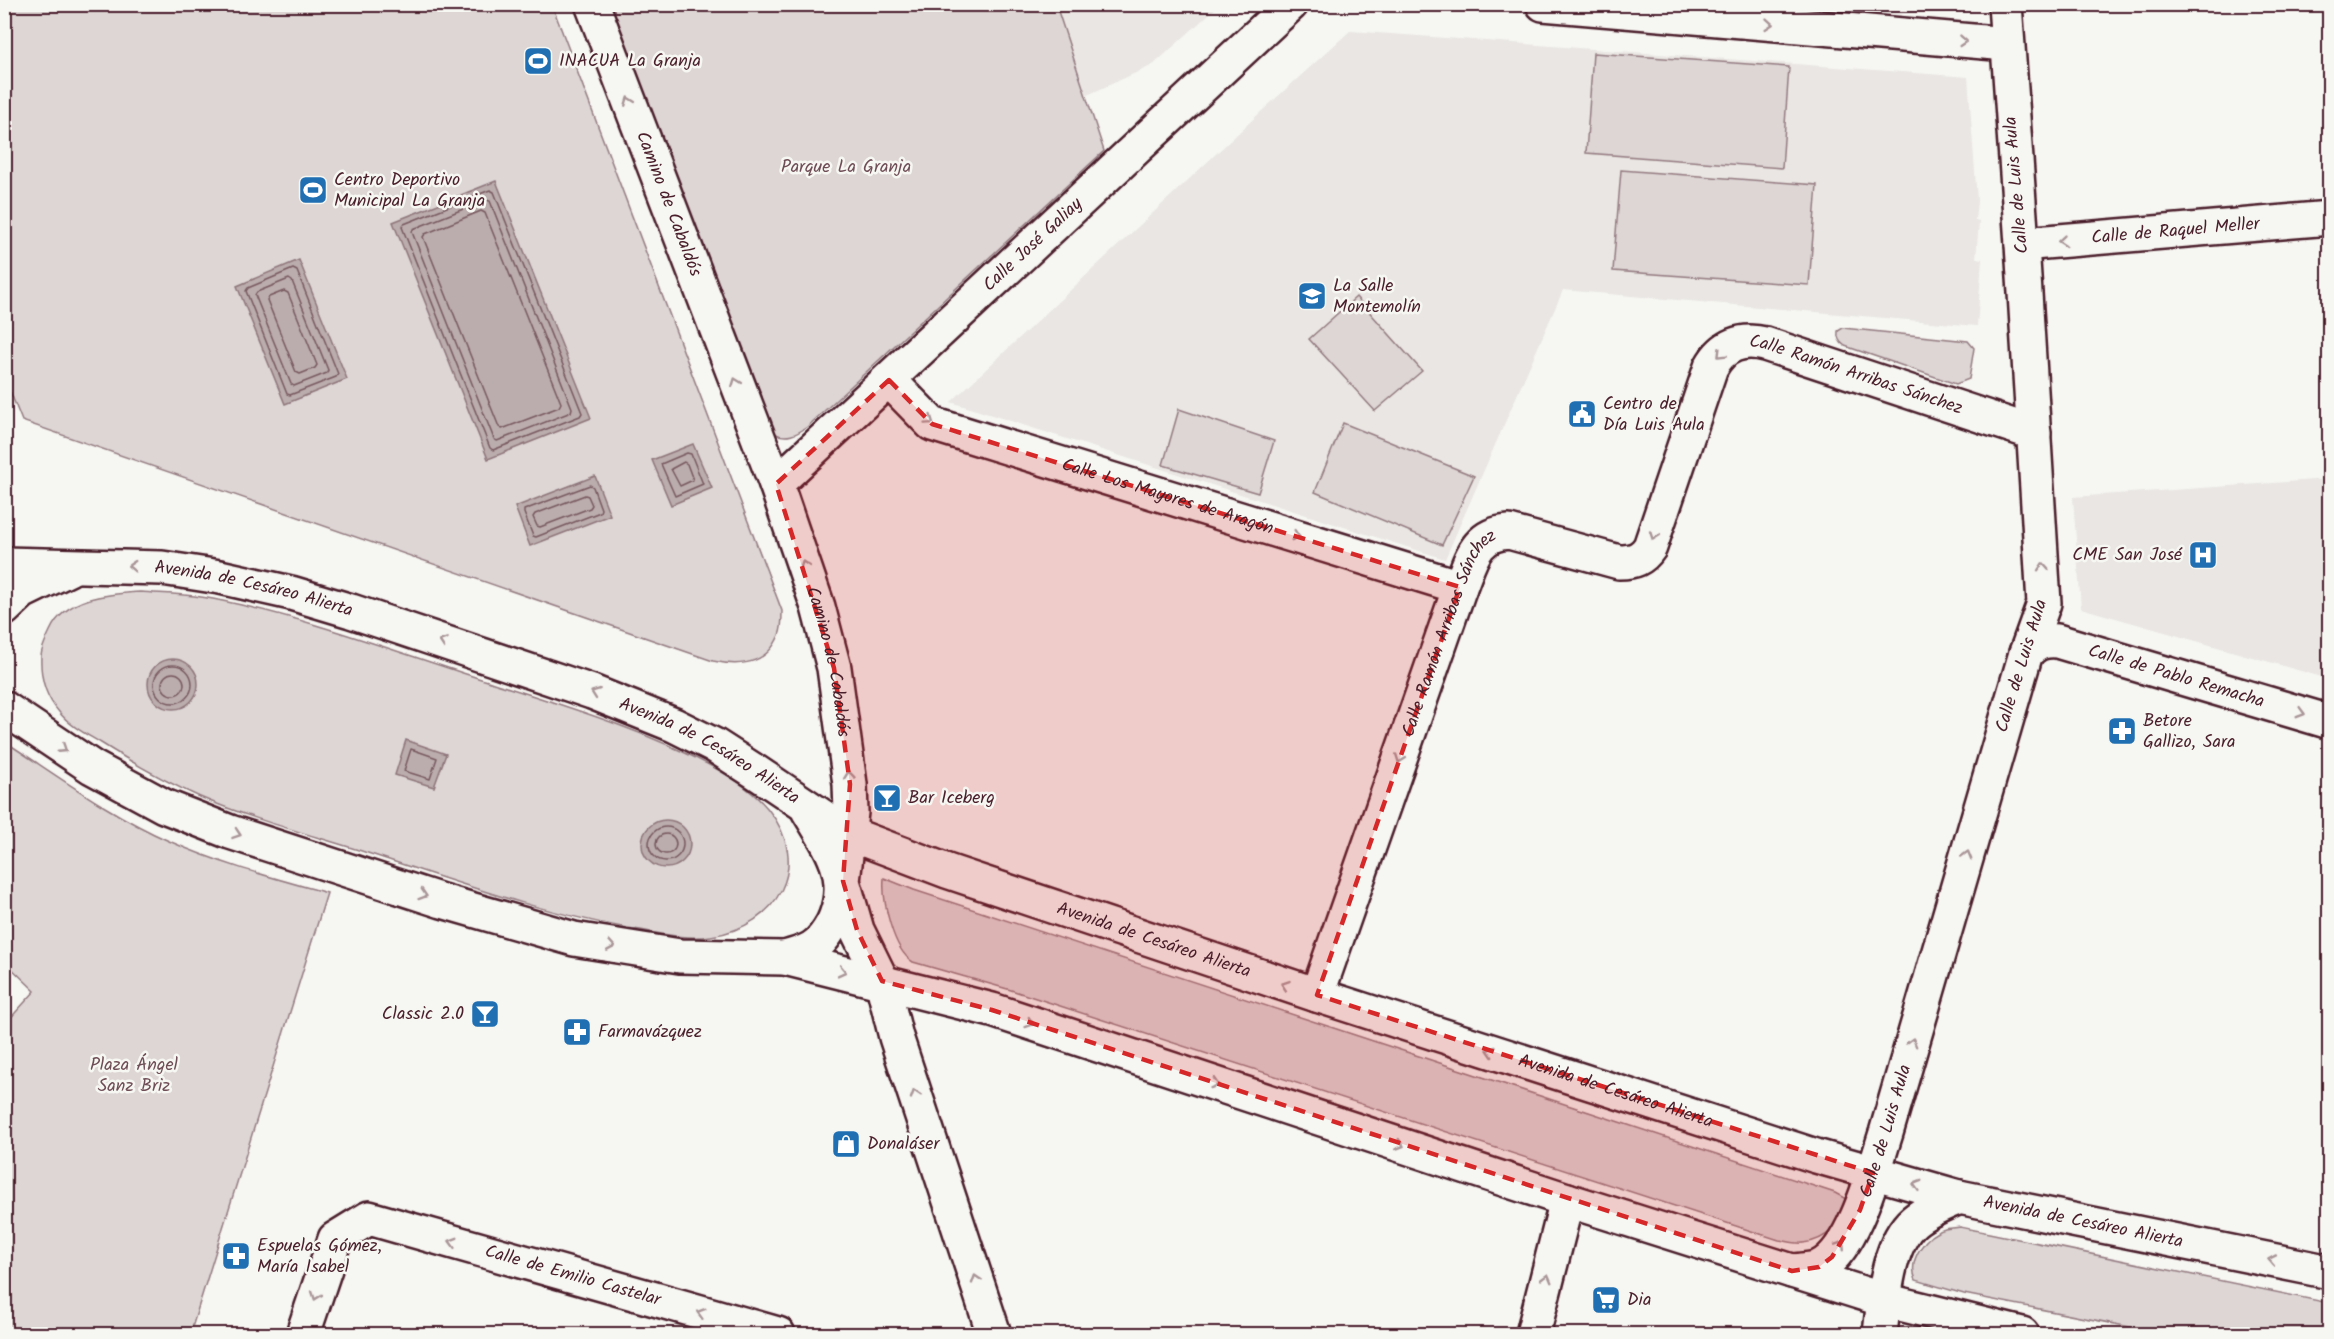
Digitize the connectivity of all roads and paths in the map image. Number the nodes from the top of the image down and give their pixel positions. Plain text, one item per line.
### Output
1 (592, 4) edge
2 (1291, 4) edge
3 (1543, 4) edge
4 (2005, 4) edge
5 (2007, 44) junction
6 (2330, 218) edge
7 (2022, 244) junction
8 (889, 380) junction
9 (2034, 433) junction
10 (776, 484) junction
11 (4, 564) edge
12 (80, 566) junction
13 (1460, 587) junction
14 (4, 609) edge
15 (2026, 653) junction
16 (8, 705) edge
17 (2330, 722) edge
18 (803, 803) junction
19 (847, 833) junction
20 (843, 881) junction
21 (785, 958) junction
22 (882, 981) junction
23 (1317, 995) junction
24 (1874, 1173) junction
25 (1959, 1197) junction
26 (1568, 1200) junction
27 (1792, 1271) junction
28 (2330, 1272) edge
29 (1884, 1300) junction
30 (303, 1335) edge
31 (778, 1335) edge
32 (994, 1335) edge
33 (1533, 1335) edge
34 (1880, 1335) edge
35 (2022, 1335) edge

10 -> 1 street, Camino de Cabaldós
2 - 8 street, Calle José Galiay
3 -> 5 street
4 - 5 street, Calle de Luis Aula
5 - 7 street, Calle de Luis Aula
6 -> 7 street, Calle de Raquel Meller
7 - 9 street, Calle de Luis Aula
8 - 10 street, Calle José Galiay
8 -> 13 street, Calle Los Mayores de Aragón
9 -> 13 street, Calle Ramón Arribas Sánchez
15 -> 9 street, Calle de Luis Aula
19 -> 10 street, Camino de Cabaldós
11 - 12 street, Avenida de Cesáreo Alierta
12 - 14 street
18 -> 12 street, Avenida de Cesáreo Alierta
13 -> 23 street, Calle Ramón Arribas Sánchez
15 -> 17 street, Calle de Pablo Remacha
24 -> 15 street, Calle de Luis Aula
16 -> 21 street
18 - 19 street, Avenida de Cesáreo Alierta
18 - 20 street
19 - 20 street, Camino de Cabaldós
23 -> 19 street, Avenida de Cesáreo Alierta
20 - 21 street
20 - 22 street, Camino de Cabaldós
21 -> 22 street
22 -> 26 street
32 -> 22 street, Camino de Cabaldós
24 -> 23 street, Avenida de Cesáreo Alierta
25 -> 24 street, Avenida de Cesáreo Alierta
27 -> 24 street, Calle de Luis Aula
28 -> 25 street, Avenida de Cesáreo Alierta
25 - 29 street
26 - 27 street
33 -> 26 street
27 - 29 street
29 - 34 street
29 - 35 street
31 -> 30 street, Calle de Emilio Castelar

